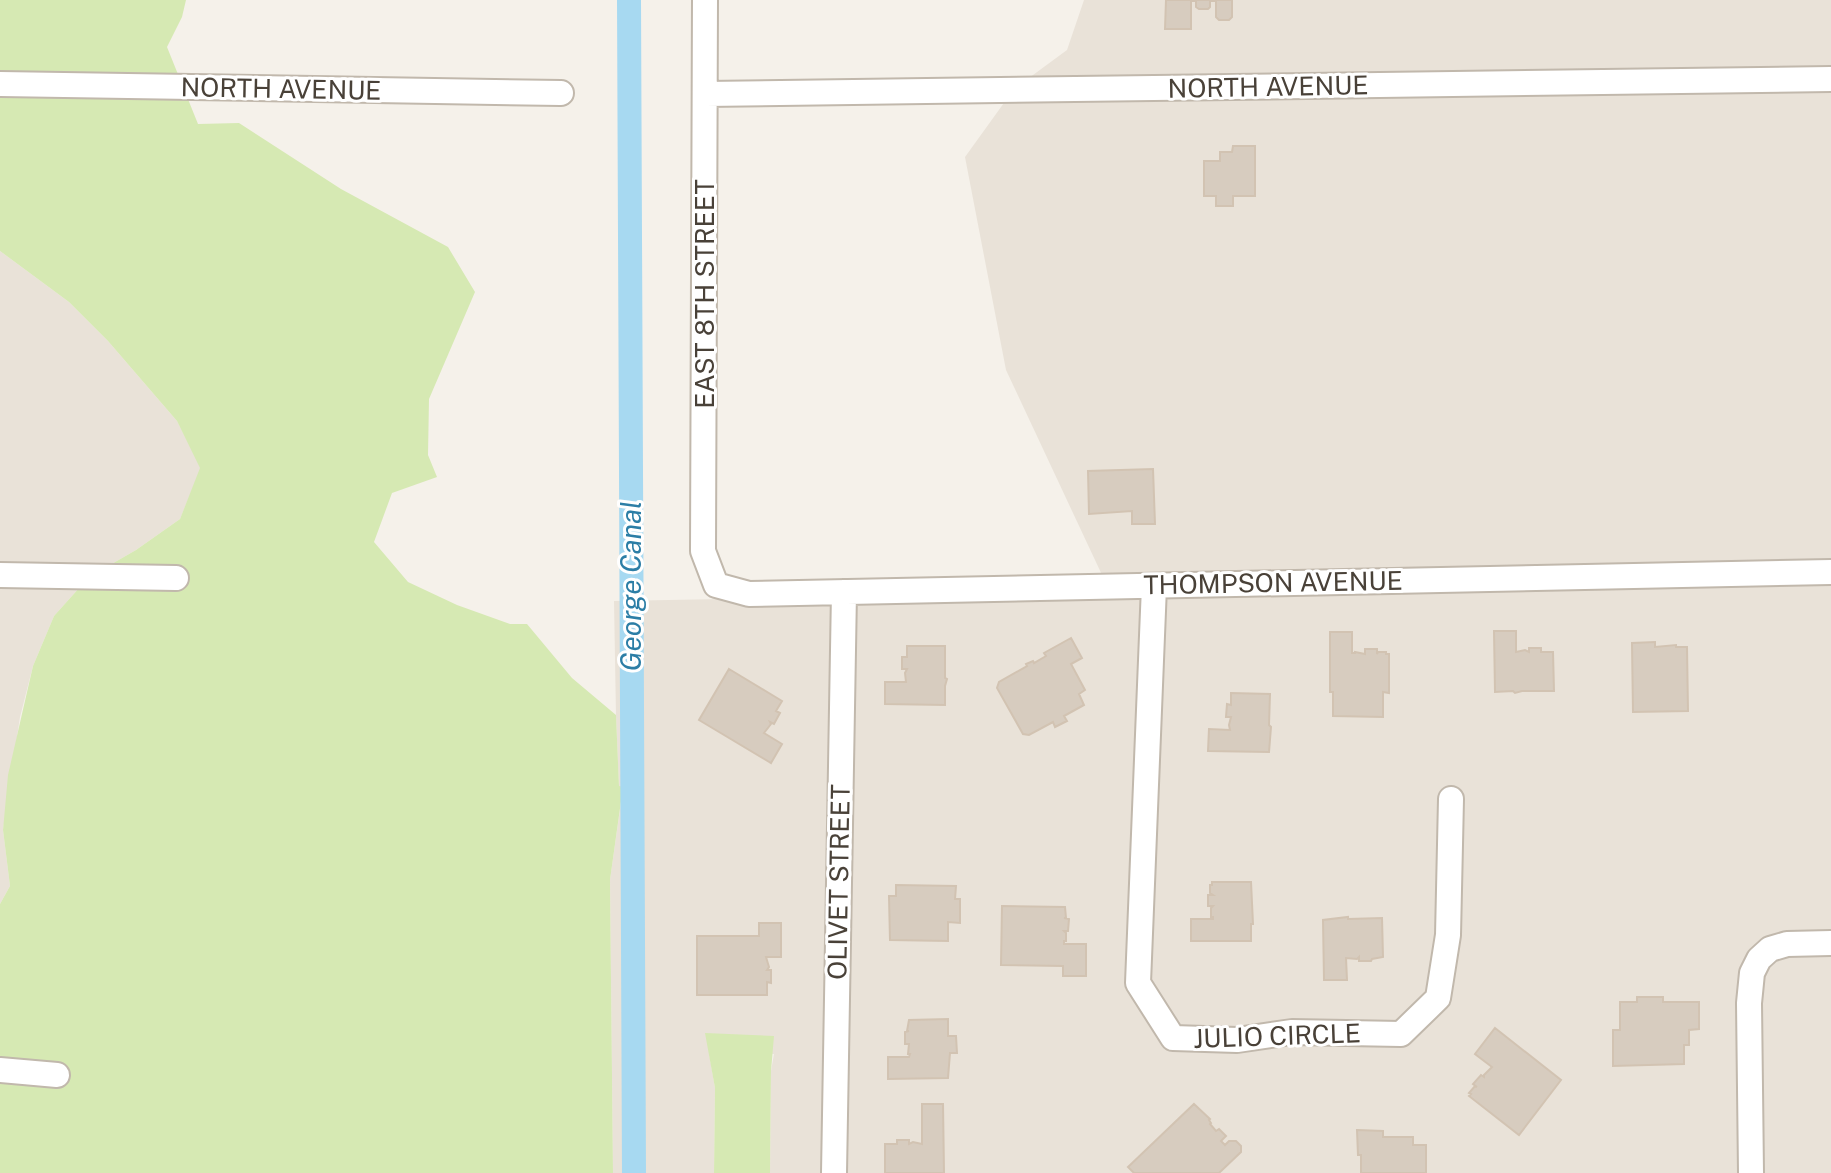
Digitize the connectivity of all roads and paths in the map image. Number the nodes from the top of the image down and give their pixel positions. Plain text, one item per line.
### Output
1 (705, 0) edge
2 (1831, 79) edge
3 (0, 84) edge
4 (561, 93) dead end
5 (706, 94) junction
6 (1831, 572) edge
7 (0, 575) edge
8 (176, 578) dead end
9 (716, 585) joint
10 (1154, 586) junction
11 (844, 592) junction
12 (1451, 799) dead end
13 (1831, 943) edge
14 (0, 1070) edge
15 (57, 1075) dead end
16 (834, 1173) edge
17 (1751, 1173) edge

1 - 5 street, EAST 8TH STREET
2 - 5 street, NORTH AVENUE
3 - 4 street, NORTH AVENUE
5 - 9 street, EAST 8TH STREET
6 - 10 street, THOMPSON AVENUE
7 - 8 street
9 - 11 street, THOMPSON AVENUE
10 - 11 street, THOMPSON AVENUE
10 - 12 street, JULIO CIRCLE
11 - 16 street, OLIVET STREET
13 - 17 street
14 - 15 street

